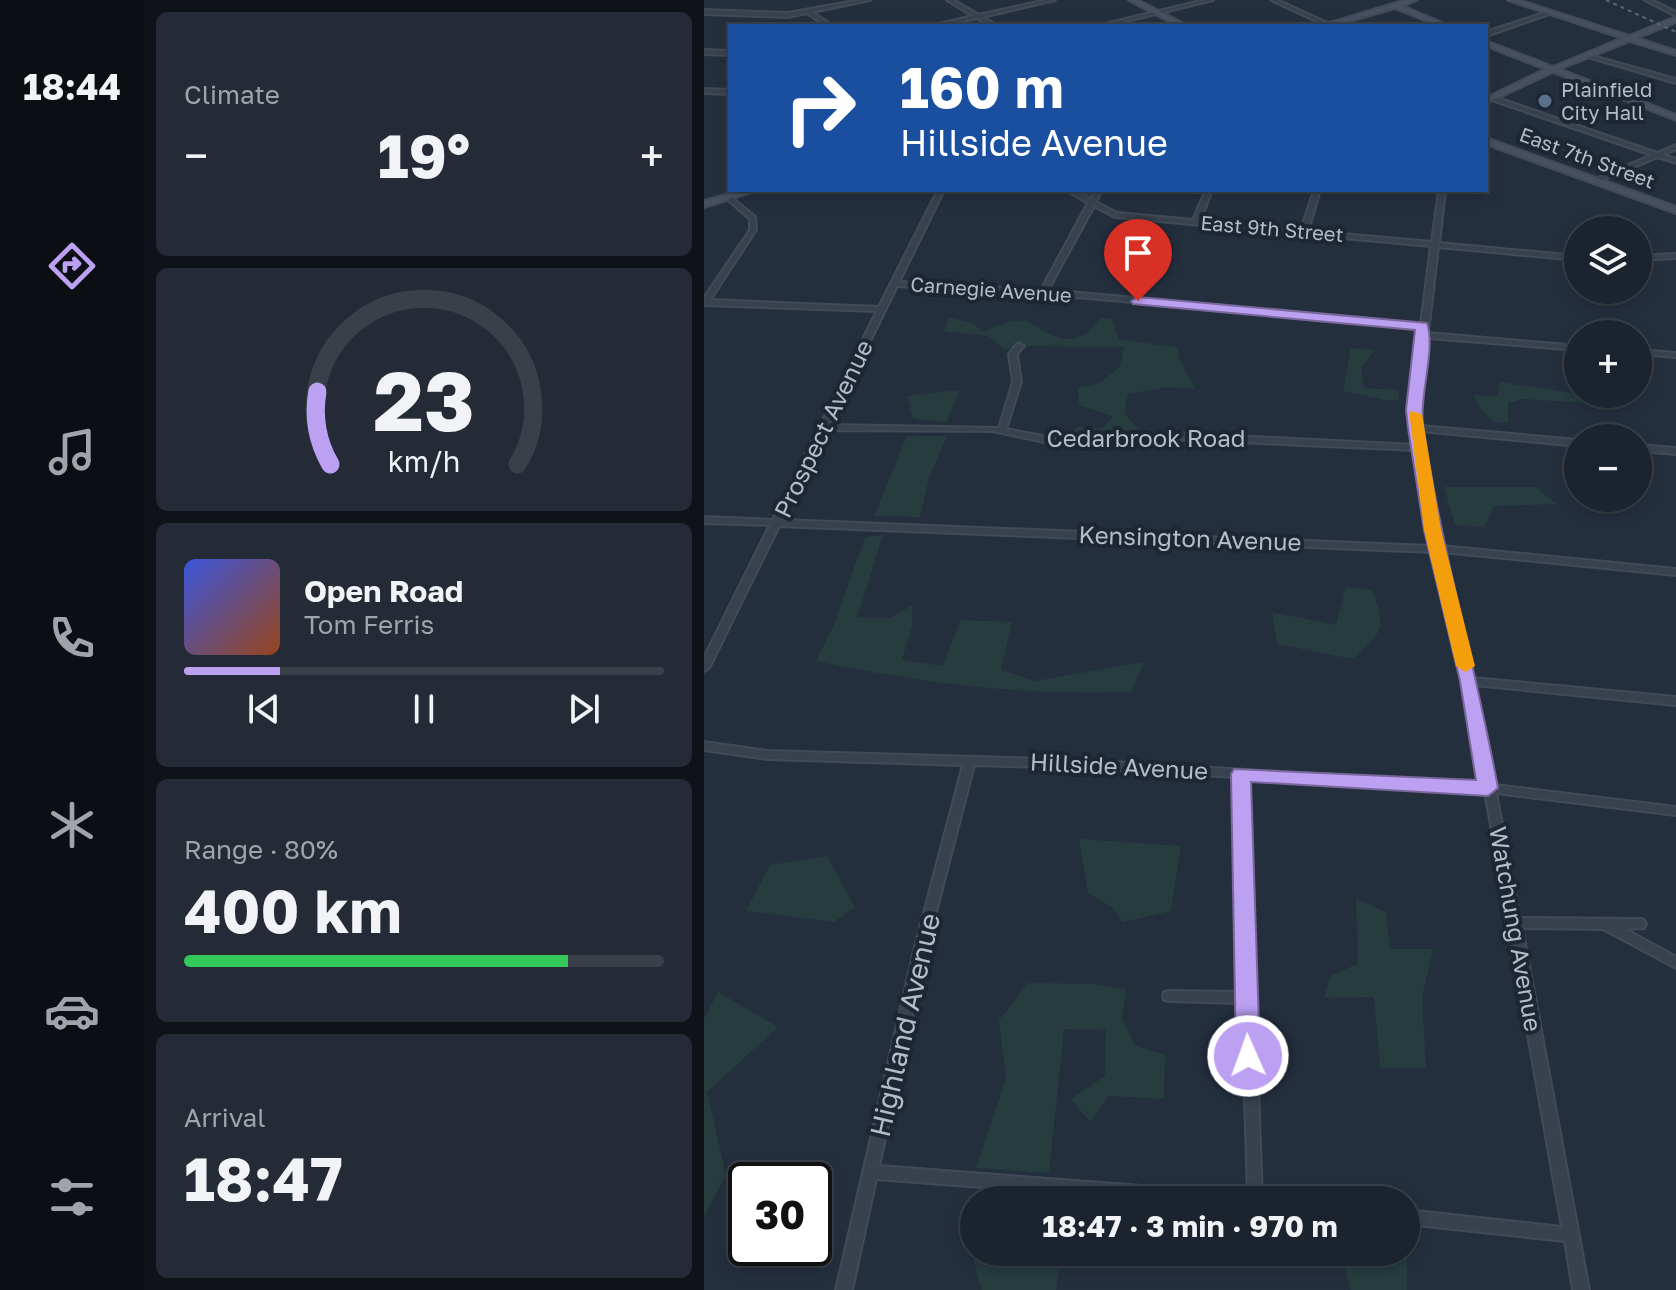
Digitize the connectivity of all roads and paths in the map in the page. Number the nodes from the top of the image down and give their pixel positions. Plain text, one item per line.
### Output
1 (868, 0) edge
2 (949, 0) edge
3 (1053, 0) edge
4 (1132, 0) edge
5 (1211, 0) edge
6 (1273, 0) edge
7 (1383, 0) edge
8 (1414, 0) edge
9 (1511, 0) edge
10 (1647, 0) edge
11 (1396, 5) junction
12 (704, 12) edge
13 (809, 12) junction
14 (1552, 12) junction
15 (1158, 13) junction
16 (977, 16) junction
17 (1674, 20) edge
18 (826, 24) edge
19 (942, 24) edge
20 (991, 24) edge
21 (1108, 24) edge
22 (1180, 24) edge
23 (1324, 24) edge
24 (1334, 24) edge
25 (1440, 24) edge
26 (1488, 33) edge
27 (1630, 37) junction
28 (1488, 44) edge
29 (704, 52) edge
30 (728, 53) edge
31 (1676, 53) edge
32 (1587, 55) junction
33 (1551, 70) junction
34 (1676, 81) edge
35 (704, 91) edge
36 (728, 92) edge
37 (1488, 98) edge
38 (1488, 98) edge
39 (1676, 118) edge
40 (1488, 142) edge
41 (1676, 147) edge
42 (1656, 155) junction
43 (1676, 161) edge
44 (1595, 181) junction
45 (746, 192) edge
46 (940, 192) edge
47 (1072, 192) edge
48 (1098, 192) edge
49 (1208, 192) edge
50 (1316, 192) edge
51 (1442, 192) edge
52 (728, 197) junction
53 (704, 204) edge
54 (1090, 205) junction
55 (1676, 210) edge
56 (1196, 222) junction
57 (1304, 232) junction
58 (1434, 243) junction
59 (1676, 256) edge
60 (1564, 257) edge
61 (1652, 257) edge
62 (895, 284) junction
63 (1043, 292) junction
64 (704, 302) edge
65 (883, 309) junction
66 (1422, 331) junction
67 (1020, 346) dead end
68 (1564, 346) edge
69 (1652, 353) edge
70 (1676, 355) edge
71 (825, 427) junction
72 (1416, 428) junction
73 (1002, 430) junction
74 (1564, 442) edge
75 (1419, 448) junction
76 (1652, 449) edge
77 (1676, 451) edge
78 (704, 520) edge
79 (777, 524) junction
80 (1437, 549) junction
81 (1676, 572) edge
82 (704, 668) edge
83 (1469, 681) junction
84 (1676, 701) edge
85 (704, 746) edge
86 (970, 760) junction
87 (1241, 774) junction
88 (1488, 788) junction
89 (1676, 811) edge
90 (1512, 923) junction
91 (1605, 924) junction
92 (1640, 924) dead end
93 (1676, 963) edge
94 (1169, 996) dead end
95 (1246, 998) junction
96 (872, 1172) junction
97 (1059, 1186) edge
98 (1254, 1186) edge
99 (1420, 1219) edge
100 (1571, 1235) junction
101 (844, 1290) edge
102 (1581, 1290) edge

1 - 13 street
2 - 16 street
3 - 16 street
4 - 15 main road
5 - 15 street
6 - 23 street
7 - 11 main road
8 - 11 main road
9 - 14 main road
10 - 17 street
11 - 24 main road
11 - 25 main road
12 - 13 street
13 - 18 street
14 - 26 street
14 - 27 main road
15 - 21 street
15 - 22 main road
16 - 19 street
16 - 20 street
17 - 27 main road
27 - 31 main road
27 - 32 main road
28 - 33 main road
29 - 30 street
32 - 33 main road
32 - 34 street
33 - 37 main road
33 - 39 main road
35 - 36 street
38 - 42 street
40 - 44 main road, East 7th Street
41 - 42 street
42 - 43 street
42 - 44 street
44 - 55 main road, East 7th Street
45 - 52 main road
46 - 62 street, Prospect Avenue
47 - 54 street, East 9th Street
48 - 54 street
49 - 56 street
50 - 57 street
51 - 58 street, Watchung Avenue
52 - 53 main road
52 - 64 street
54 - 56 street, East 9th Street
54 - 63 street
56 - 57 street, East 9th Street
57 - 58 street, East 9th Street
58 - 60 street, East 9th Street
58 - 66 street, Watchung Avenue
59 - 61 street
62 - 63 street, Carnegie Avenue
62 - 65 street, Prospect Avenue
63 - 66 street, Carnegie Avenue
64 - 65 street
65 - 71 street, Prospect Avenue
66 - 68 street, Carnegie Avenue
66 - 72 street, Watchung Avenue
67 - 73 street
69 - 70 street
71 - 73 street, Cedarbrook Road
71 - 79 street, Prospect Avenue
72 - 74 street
72 - 75 street, Watchung Avenue
73 - 75 street, Cedarbrook Road
75 - 80 street, Watchung Avenue
76 - 77 street
78 - 79 street, Kensington Avenue
79 - 80 street, Kensington Avenue
79 - 82 street, Prospect Avenue
80 - 81 street, Kensington Avenue
80 - 83 street, Watchung Avenue
83 - 84 street
83 - 88 street, Watchung Avenue
85 - 86 street, Hillside Avenue
86 - 87 street, Hillside Avenue
86 - 96 street, Highland Avenue
87 - 88 street, Hillside Avenue
87 - 95 street
88 - 89 street, Hillside Avenue
88 - 90 street, Watchung Avenue
90 - 91 street
90 - 100 street, Watchung Avenue
91 - 92 street
91 - 93 street
94 - 95 street
95 - 98 street
96 - 97 street
96 - 101 street, Highland Avenue
99 - 100 street
100 - 102 street, Watchung Avenue

